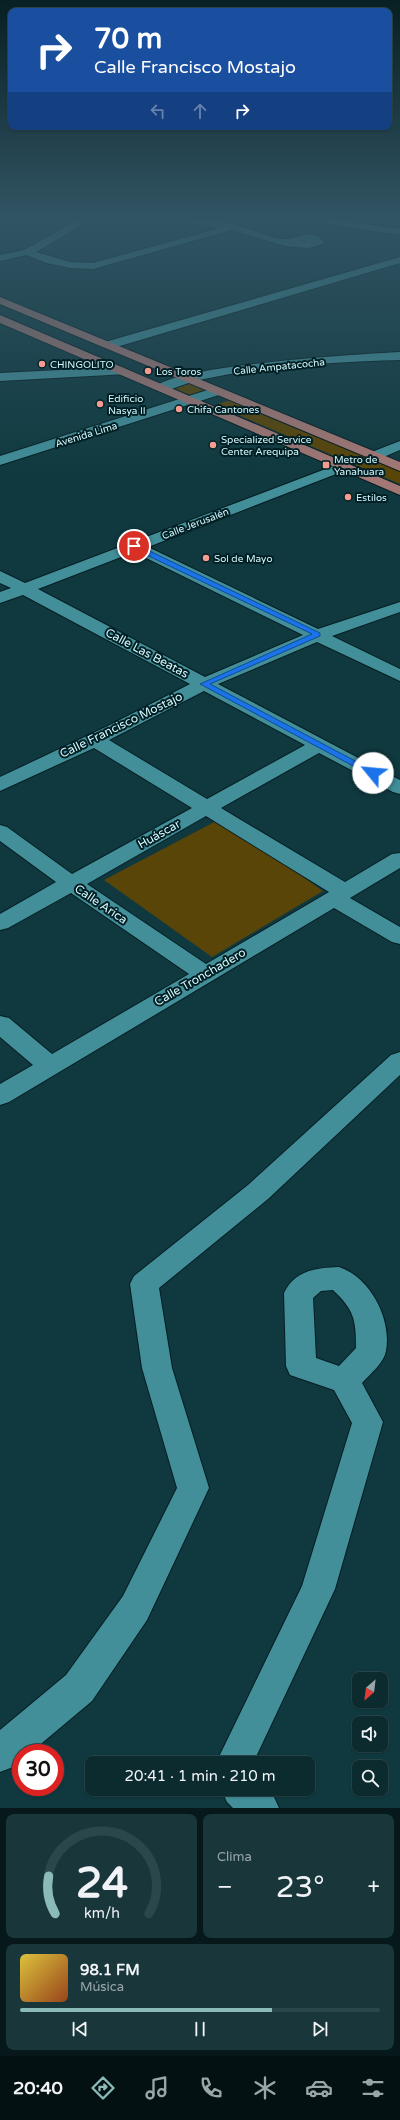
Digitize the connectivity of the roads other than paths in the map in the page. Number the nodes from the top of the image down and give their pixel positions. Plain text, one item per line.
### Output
1 (2, 303) edge
2 (252, 303) edge
3 (0, 319) edge
4 (109, 345) junction
5 (400, 356) edge
6 (122, 371) junction
7 (0, 376) edge
8 (188, 378) junction
9 (161, 388) junction
10 (218, 391) junction
11 (190, 401) junction
12 (400, 445) edge
13 (374, 456) junction
14 (0, 461) edge
15 (344, 466) junction
16 (400, 467) edge
17 (400, 491) edge
18 (134, 546) junction
19 (0, 576) edge
20 (24, 588) junction
21 (0, 598) edge
22 (400, 607) edge
23 (318, 634) junction
24 (400, 676) edge
25 (204, 684) junction
26 (93, 739) junction
27 (319, 745) junction
28 (0, 786) edge
29 (400, 788) edge
30 (205, 808) junction
31 (0, 831) edge
32 (400, 859) edge
33 (71, 883) junction
34 (340, 896) junction
35 (0, 923) edge
36 (400, 937) edge
37 (204, 974) junction
38 (0, 1024) edge
39 (400, 1061) edge
40 (50, 1065) junction
41 (0, 1096) edge
42 (345, 1381) dead end
43 (0, 1754) edge
44 (237, 1756) edge
45 (247, 1796) edge
46 (260, 1808) edge

1 - 4 main road
2 - 4 street
3 - 6 main road
4 - 8 main road
5 - 8 street, Calle Ampatacocha
6 - 7 street
6 - 9 main road
8 - 9 street, Calle Ampatacocha
8 - 10 main road
9 - 11 main road
10 - 11 street, Avenida Lima
10 - 13 main road
11 - 14 street, Avenida Lima
11 - 15 main road
12 - 13 street
13 - 16 main road
15 - 17 main road
15 - 18 street, Calle Jerusalén
18 - 20 street, Calle Jerusalén
18 - 23 street
19 - 20 street, Calle Las Beatas
20 - 21 street, Calle Jerusalén
20 - 25 street, Calle Las Beatas
22 - 23 street, Calle Francisco Mostajo
23 - 24 street
23 - 25 street, Calle Francisco Mostajo
25 - 26 street, Calle Francisco Mostajo
25 - 27 street, Calle Las Beatas
26 - 28 street, Calle Francisco Mostajo
26 - 30 street
27 - 29 street, Calle Las Beatas
27 - 30 street, Huáscar
30 - 33 street, Huáscar
30 - 34 street
31 - 33 street, Calle Arica
32 - 34 street, Calle Tronchadero
33 - 35 street, Huáscar
33 - 37 street, Calle Arica
34 - 36 street
34 - 37 street, Calle Tronchadero
37 - 40 street, Calle Tronchadero
38 - 40 street
39 - 43 street
40 - 41 street, Calle Tronchadero
42 - 44 street
45 - 46 street

